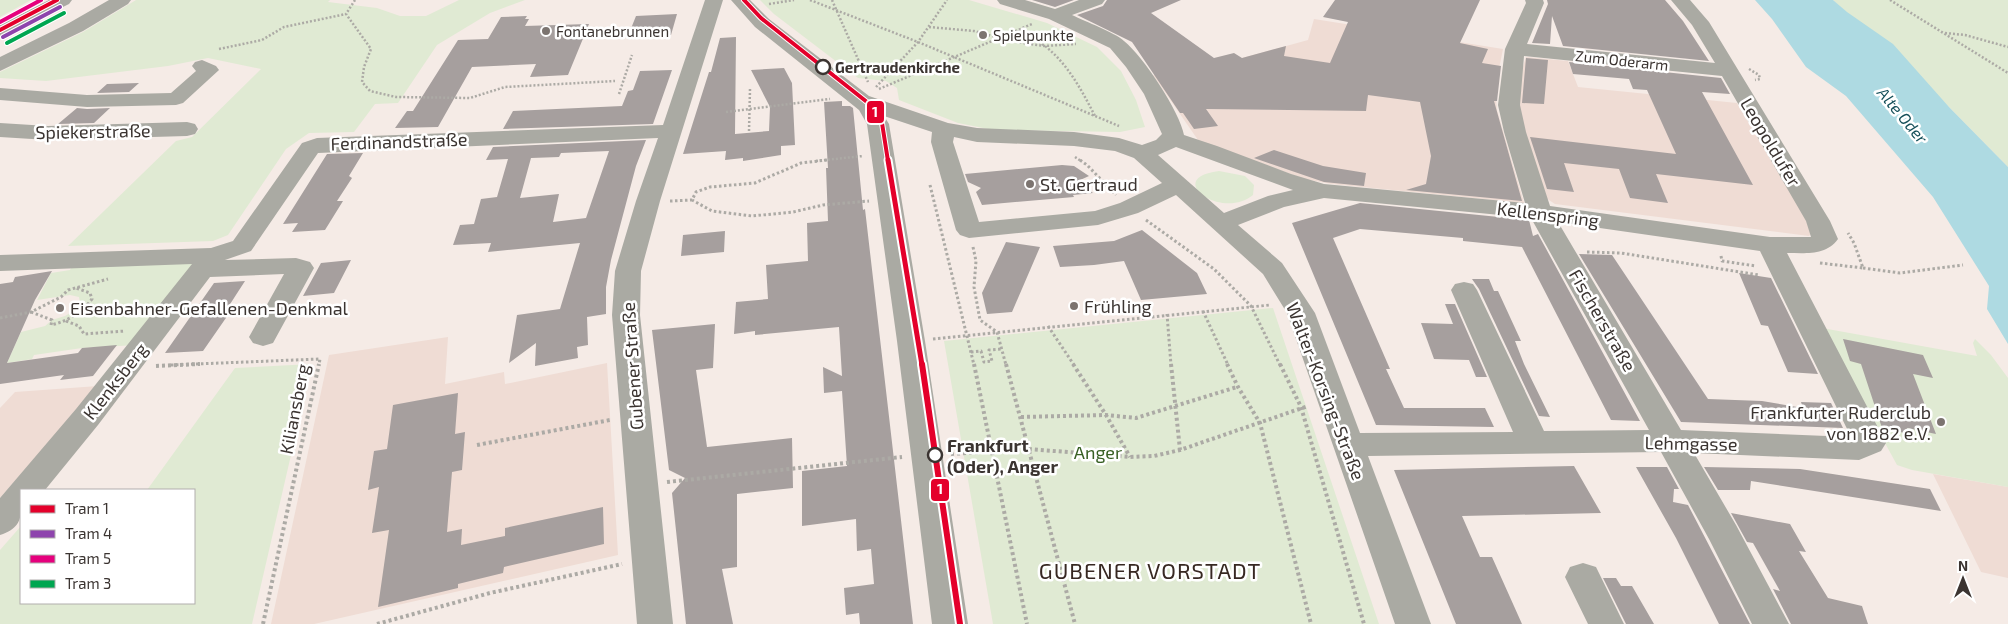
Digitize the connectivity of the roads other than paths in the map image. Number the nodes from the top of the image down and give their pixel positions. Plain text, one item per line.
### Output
1 (47, 0) edge
2 (63, 0) edge
3 (122, 0) edge
4 (714, 0) edge
5 (740, 0) edge
6 (1006, 0) edge
7 (1096, 0) edge
8 (1534, 0) edge
9 (1680, 0) edge
10 (1056, 15) junction
11 (0, 24) edge
12 (0, 32) edge
13 (1617, 38) dead end
14 (1515, 49) junction
15 (1628, 61) junction
16 (0, 65) edge
17 (202, 66) dead end
18 (1729, 71) junction
19 (865, 92) junction
20 (0, 94) edge
21 (187, 129) dead end
22 (944, 129) junction
23 (0, 130) edge
24 (672, 131) junction
25 (1172, 139) junction
26 (1142, 153) junction
27 (1178, 186) junction
28 (1324, 191) junction
29 (1540, 212) junction
30 (1222, 222) junction
31 (207, 262) junction
32 (0, 263) edge
33 (1781, 265) junction
34 (1464, 290) dead end
35 (263, 336) dead end
36 (1672, 441) junction
37 (1533, 442) junction
38 (1348, 445) junction
39 (27, 489) edge
40 (20, 497) edge
41 (0, 522) edge
42 (1582, 578) dead end
43 (655, 624) edge
44 (950, 624) edge
45 (1413, 624) edge
46 (1606, 624) edge
47 (1771, 624) edge

1 - 11 street
2 - 12 street
3 - 16 street
4 - 24 street, Gubener Straße
5 - 19 street
6 - 10 street
7 - 10 street
8 - 14 street, Fischerstraße
9 - 18 street, Leopoldufer
10 - 25 street
13 - 15 street
14 - 15 street, Zum Oderarm
14 - 29 street, Fischerstraße
15 - 18 street, Zum Oderarm
17 - 20 street
18 - 33 street, Leopoldufer
19 - 22 street
19 - 44 street
21 - 23 street, Spiekerstraße
22 - 26 street
22 - 27 street
24 - 31 street, Ferdinandstraße
24 - 43 street, Gubener Straße
25 - 26 street
25 - 28 street, Kellenspring
26 - 27 street, Walter-Korsing-Straße
27 - 30 street, Walter-Korsing-Straße
28 - 29 street, Kellenspring
28 - 30 street, Kellenspring
29 - 33 street, Kellenspring
29 - 36 street, Fischerstraße
30 - 38 street, Walter-Korsing-Straße
31 - 32 street, Ferdinandstraße
31 - 35 street
31 - 39 street, Klenksberg
33 - 36 street, Lehmgasse
34 - 37 street
36 - 37 street, Lehmgasse
36 - 47 street, Fischerstraße
37 - 38 street, Lehmgasse
38 - 45 street, Walter-Korsing-Straße
40 - 41 street
42 - 46 street

